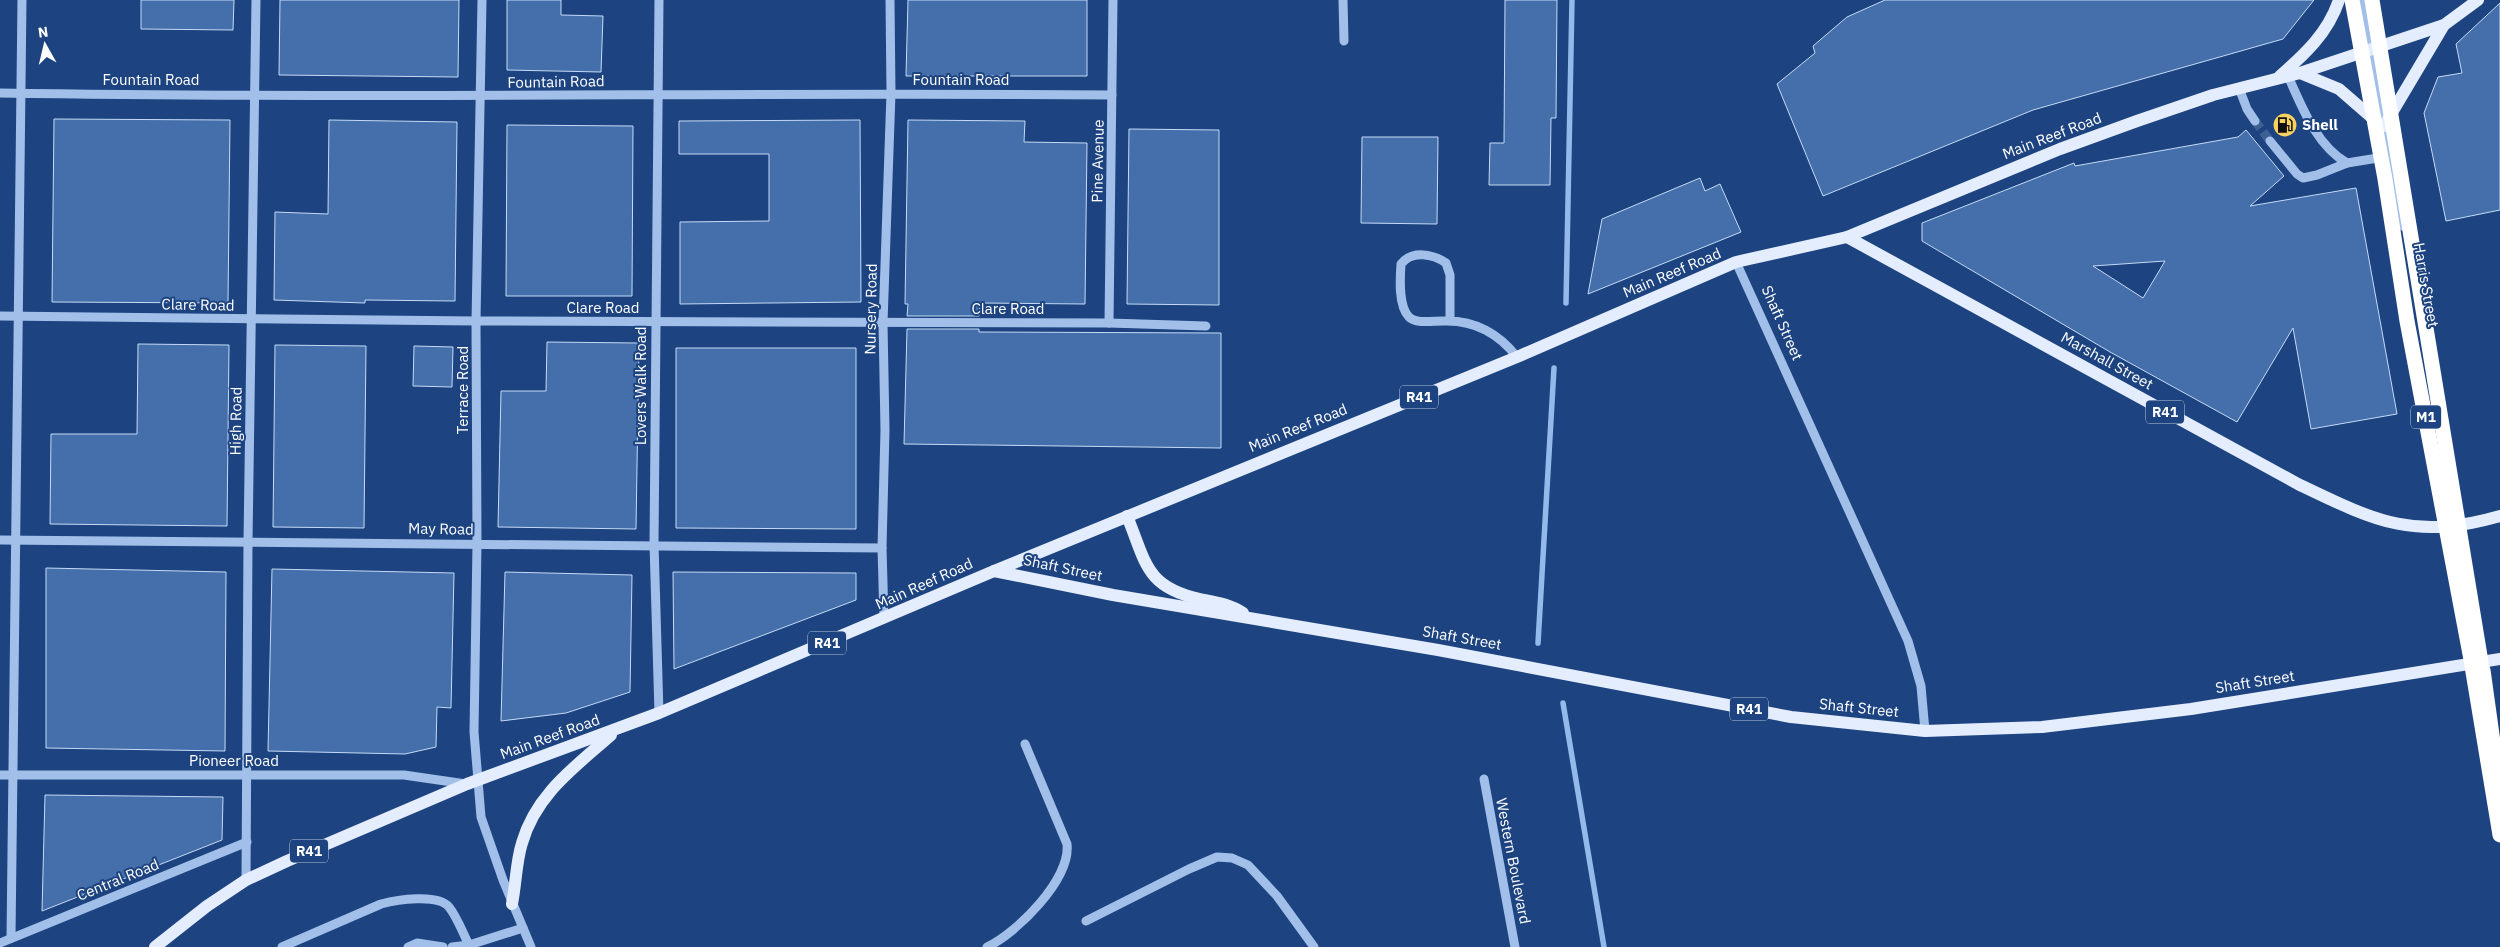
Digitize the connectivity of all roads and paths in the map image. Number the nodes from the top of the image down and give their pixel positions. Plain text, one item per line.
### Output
1 (22, 0) edge
2 (256, 0) edge
3 (482, 0) edge
4 (660, 0) edge
5 (890, 0) edge
6 (1113, 0) edge
7 (1343, 0) edge
8 (2339, 0) edge
9 (2352, 0) edge
10 (2363, 0) edge
11 (2372, 0) edge
12 (2478, 0) edge
13 (2444, 25) junction
14 (1344, 41) dead end
15 (2370, 49) junction
16 (2288, 76) junction
17 (2239, 88) junction
18 (0, 93) edge
19 (890, 93) junction
20 (21, 94) junction
21 (255, 94) junction
22 (660, 95) junction
23 (1112, 95) junction
24 (482, 96) junction
25 (2255, 121) tunnel mouth
26 (2384, 127) junction
27 (2270, 141) tunnel mouth
28 (2390, 156) junction
29 (2347, 163) junction
30 (1847, 237) junction
31 (1736, 262) junction
32 (0, 316) edge
33 (18, 316) junction
34 (252, 319) junction
35 (655, 321) junction
36 (1450, 321) junction
37 (476, 322) junction
38 (883, 323) junction
39 (1109, 323) junction
40 (1206, 326) dead end
41 (1517, 357) junction
42 (1127, 516) junction
43 (2500, 516) edge
44 (2456, 526) junction
45 (0, 540) edge
46 (15, 540) junction
47 (248, 541) junction
48 (477, 544) junction
49 (654, 544) junction
50 (882, 548) junction
51 (994, 571) junction
52 (1252, 618) junction
53 (884, 619) junction
54 (2500, 660) edge
55 (2483, 670) junction
56 (659, 713) junction
57 (616, 730) junction
58 (1925, 731) junction
59 (1025, 744) dead end
60 (2500, 757) edge
61 (0, 775) edge
62 (12, 775) junction
63 (248, 775) junction
64 (2491, 775) junction
65 (1484, 779) dead end
66 (472, 782) junction
67 (2500, 793) edge
68 (2500, 807) edge
69 (2500, 835) edge
70 (247, 842) junction
71 (246, 880) junction
72 (512, 904) junction
73 (1086, 922) dead end
74 (523, 928) junction
75 (11, 938) junction
76 (0, 942) edge
77 (469, 945) junction
78 (155, 947) edge
79 (282, 947) edge
80 (408, 947) edge
81 (443, 947) edge
82 (452, 947) edge
83 (531, 947) edge
84 (987, 947) edge
85 (1314, 947) edge
86 (1515, 947) edge

1 - 20 street
2 - 21 street, High Road
3 - 24 street, Terrace Road
4 - 22 street, Lovers Walk Road
5 - 19 street, Nursery Road
6 - 23 street, Pine Avenue
7 - 14 street
8 - 16 main road
9 - 64 highway, M1, bridge
10 - 15 street, Harris Street
11 - 55 highway, M1, bridge
12 - 13 main road, Main Reef Road
13 - 15 main road, Main Reef Road
13 - 26 main road
15 - 16 main road, Main Reef Road
15 - 26 street, Harris Street
16 - 17 main road, Main Reef Road
16 - 26 main road
16 - 29 street
17 - 25 street
17 - 30 main road, Main Reef Road
18 - 20 street, Fountain Road
19 - 22 street, Fountain Road
19 - 23 street, Fountain Road
19 - 38 street, Nursery Road
20 - 21 street, Fountain Road
20 - 33 street
21 - 24 street, Fountain Road
21 - 34 street, High Road
22 - 24 street, Fountain Road
22 - 35 street, Lovers Walk Road
23 - 39 street, Pine Avenue
24 - 37 street, Terrace Road
26 - 28 street, Harris Street
27 - 29 street
28 - 29 street
28 - 44 street, Harris Street
30 - 31 main road, Main Reef Road / R41
30 - 44 main road, Marshall Street / R41
31 - 41 main road, Main Reef Road / R41
31 - 58 street, Shaft Street
32 - 33 street, Clare Road
33 - 34 street, Clare Road
33 - 46 street
34 - 37 street, Clare Road
34 - 47 street, High Road
35 - 37 street, Clare Road
35 - 38 street, Clare Road
35 - 49 street, Lovers Walk Road
36 - 36 street
36 - 41 street
37 - 48 street, Terrace Road
38 - 39 street, Clare Road
38 - 50 street, Nursery Road
39 - 40 street, Clare Road
41 - 42 main road, Main Reef Road / R41
42 - 51 main road, Main Reef Road / R41
42 - 52 main road
43 - 44 main road, Marshall Street / R41
45 - 46 street, May Road
46 - 47 street, May Road
46 - 62 street
47 - 48 street, May Road
47 - 63 street, High Road
48 - 49 street, May Road
48 - 66 street, Terrace Road
49 - 50 street, May Road
49 - 56 street, Lovers Walk Road
50 - 53 street, Nursery Road
51 - 52 main road, Shaft Street / R41
51 - 53 main road, Main Reef Road / R41
52 - 58 main road, Shaft Street / R41
53 - 56 main road, Main Reef Road / R41
54 - 58 main road, Shaft Street / R41
55 - 60 highway
55 - 67 highway, M1
56 - 57 main road, Main Reef Road / R41
57 - 66 main road, Main Reef Road / R41
57 - 72 main road
59 - 84 street
61 - 62 street, Pioneer Road
62 - 63 street, Pioneer Road
62 - 75 street
63 - 66 street, Pioneer Road
63 - 70 street, High Road
64 - 68 highway, bridge
64 - 69 highway, M1, bridge
65 - 86 street, Western Boulevard
66 - 71 main road, Main Reef Road / R41
66 - 72 street
70 - 71 street, High Road
70 - 75 street, Central Road
71 - 78 main road, Main Reef Road / R41
72 - 74 street
73 - 85 street
74 - 77 street
74 - 83 street
75 - 76 street, Central Road
77 - 79 street
77 - 82 street
80 - 81 street

